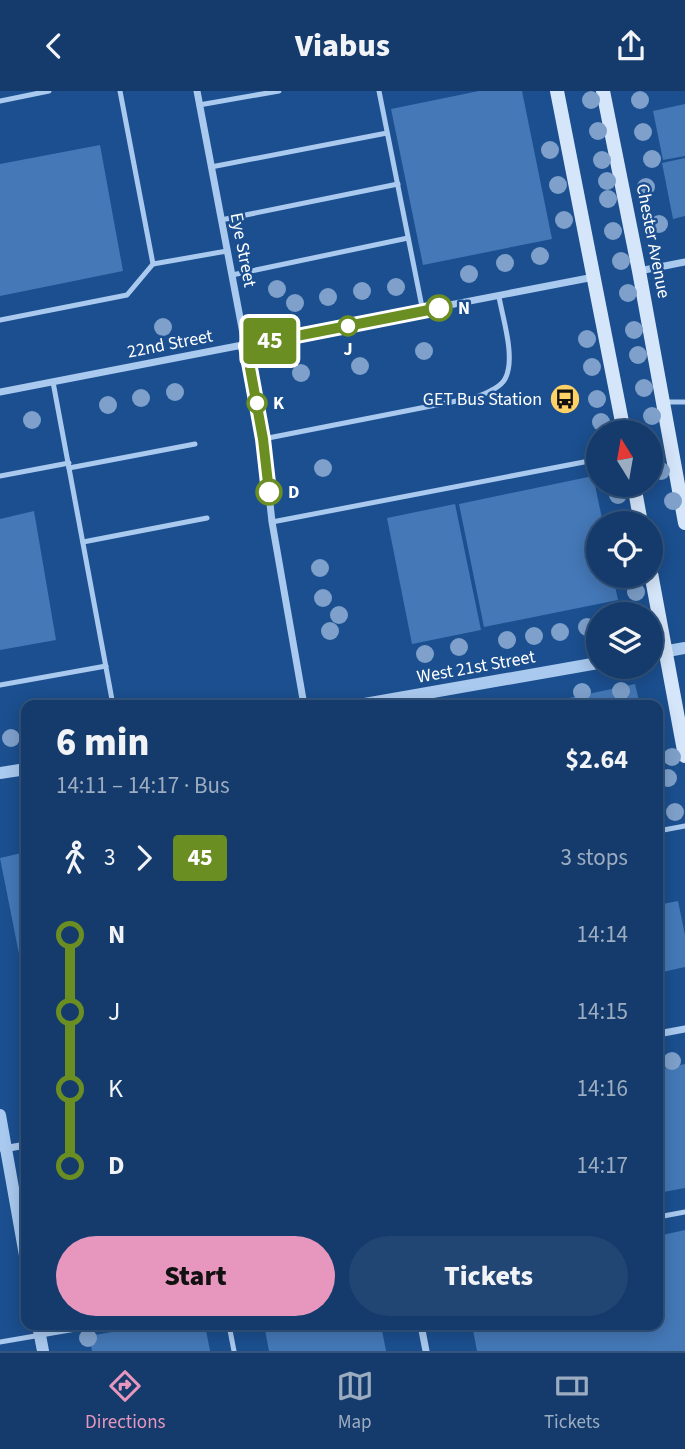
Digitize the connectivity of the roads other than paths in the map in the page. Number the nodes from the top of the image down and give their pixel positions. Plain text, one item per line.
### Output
1 (49, 91) edge
2 (120, 91) edge
3 (197, 91) edge
4 (279, 91) edge
5 (379, 91) edge
6 (557, 91) edge
7 (603, 91) edge
8 (0, 101) edge
9 (200, 105) junction
10 (387, 133) junction
11 (211, 167) junction
12 (398, 184) junction
13 (221, 220) junction
14 (408, 238) junction
15 (228, 251) junction
16 (685, 262) edge
17 (153, 264) junction
18 (639, 271) junction
19 (232, 275) junction
20 (594, 277) junction
21 (499, 297) junction
22 (423, 312) junction
23 (0, 320) edge
24 (246, 346) junction
25 (54, 382) junction
26 (0, 392) edge
27 (663, 402) junction
28 (685, 402) edge
29 (620, 420) edge
30 (263, 439) junction
31 (195, 444) dead end
32 (586, 462) edge
33 (69, 465) junction
34 (0, 475) edge
35 (207, 518) dead end
36 (272, 522) junction
37 (685, 523) edge
38 (83, 542) junction
39 (654, 588) edge
40 (685, 648) edge
41 (666, 651) junction
42 (663, 652) edge
43 (586, 665) edge
44 (106, 666) junction
45 (0, 685) edge
46 (112, 700) edge
47 (303, 700) edge
48 (387, 700) edge
49 (685, 756) edge
50 (21, 770) edge
51 (0, 773) edge
52 (685, 826) edge
53 (663, 830) edge
54 (685, 1029) edge
55 (663, 1033) edge
56 (0, 1115) edge
57 (21, 1146) edge
58 (3, 1149) edge
59 (685, 1212) edge
60 (663, 1216) edge
61 (21, 1237) edge
62 (39, 1330) edge
63 (230, 1330) edge
64 (422, 1330) edge
65 (0, 1342) edge
66 (43, 1351) edge
67 (234, 1351) edge
68 (426, 1351) edge

1 - 8 lane
2 - 17 lane
3 - 9 street, Eye Street
4 - 9 lane
5 - 10 lane
6 - 20 main road
7 - 18 main road, Chester Avenue
9 - 11 street, Eye Street
10 - 11 lane
10 - 12 lane
11 - 13 street, Eye Street
12 - 13 lane
12 - 14 lane
13 - 15 street, Eye Street
14 - 19 lane
14 - 22 lane
15 - 17 lane
15 - 19 street, Eye Street
16 - 18 street
17 - 23 lane
18 - 27 main road, Chester Avenue
19 - 24 street, Eye Street
20 - 21 street, 22nd Street
20 - 29 main road
21 - 22 street, 22nd Street
21 - 30 lane
22 - 24 street, 22nd Street
24 - 25 street, 22nd Street
24 - 30 street, Eye Street
25 - 26 street, 22nd Street
25 - 33 lane
27 - 28 lane
27 - 37 main road, Chester Avenue
30 - 36 street, Eye Street
31 - 33 lane
32 - 36 lane
33 - 34 lane
33 - 38 lane
35 - 38 lane
36 - 47 street, Eye Street
38 - 44 lane
39 - 41 main road
40 - 41 street
41 - 42 street
41 - 49 main road
43 - 48 street, West 21st Street
44 - 45 lane
44 - 46 lane
50 - 51 street
52 - 53 lane
54 - 55 street
56 - 58 street
57 - 58 street
58 - 61 street
59 - 60 lane
62 - 65 lane
62 - 66 street
63 - 67 lane
64 - 68 street

